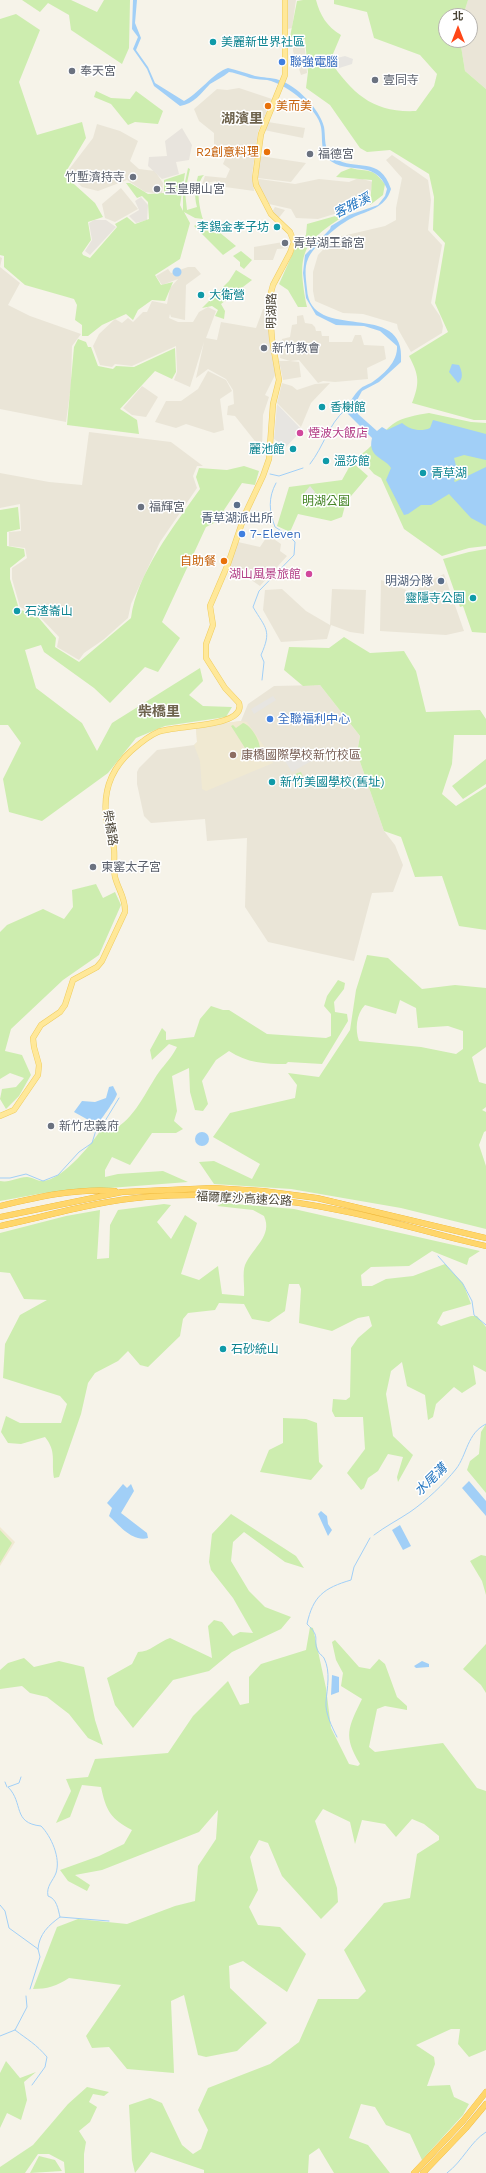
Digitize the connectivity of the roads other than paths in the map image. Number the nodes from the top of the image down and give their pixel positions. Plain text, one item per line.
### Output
1 (285, 0) edge
2 (228, 564) joint
3 (0, 1116) edge
4 (122, 1192) junction
5 (0, 1206) edge
6 (0, 1217) edge
7 (0, 1226) edge
8 (486, 1238) edge
9 (486, 1246) edge
10 (486, 2092) edge
11 (486, 2104) edge
12 (414, 2173) edge
13 (423, 2173) edge

1 - 2 main road, 明湖路
2 - 3 main road, 柴橋路
4 - 5 highway
4 - 6 highway, 福爾摩沙高速公路
4 - 8 highway, 福爾摩沙高速公路
7 - 9 highway, 福爾摩沙高速公路
10 - 12 highway
11 - 13 highway

